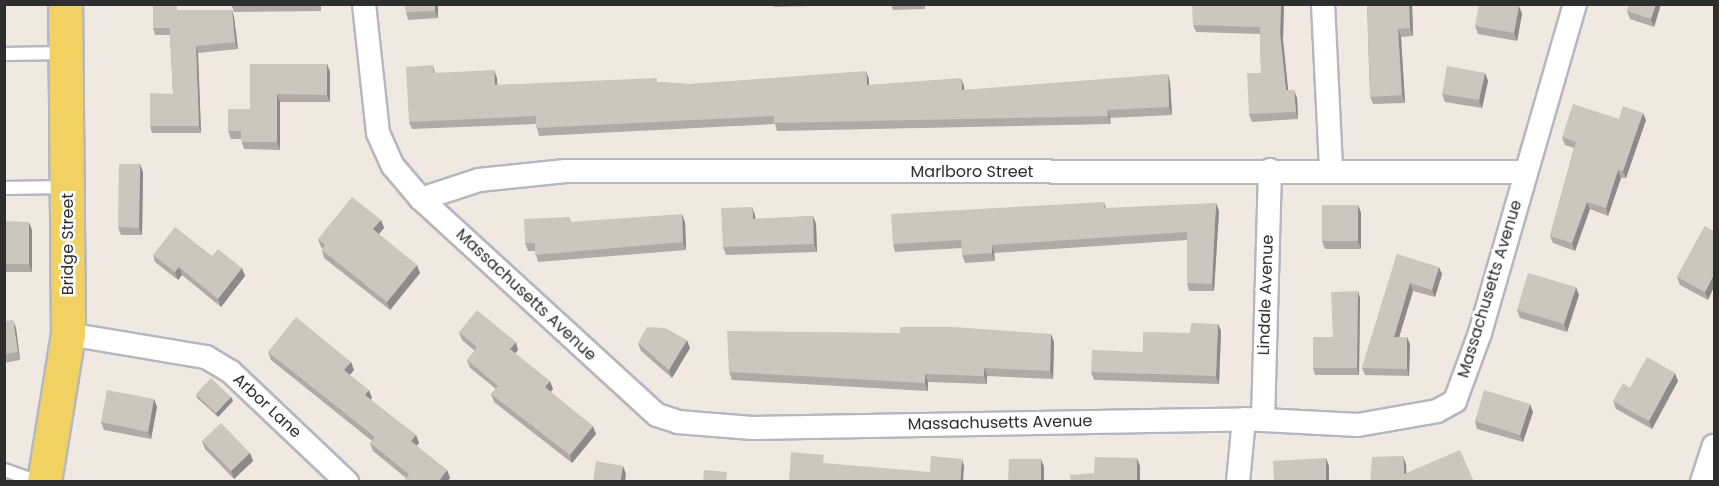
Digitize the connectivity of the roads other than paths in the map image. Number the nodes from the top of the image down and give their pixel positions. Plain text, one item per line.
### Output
1 (65, 4) edge
2 (364, 4) edge
3 (1323, 4) edge
4 (1575, 4) edge
5 (66, 53) junction
6 (4, 54) edge
7 (1270, 170) junction
8 (1331, 170) junction
9 (1525, 172) junction
10 (68, 187) junction
11 (4, 188) edge
12 (421, 198) junction
13 (68, 334) junction
14 (1253, 420) junction
15 (1714, 446) edge
16 (4, 470) edge
17 (38, 482) edge
18 (44, 482) edge
19 (347, 482) edge
20 (1238, 482) edge
21 (1702, 482) edge

1 - 5 main road, Bridge Street
2 - 12 street, Massachusetts Avenue
3 - 8 street
4 - 9 street, Massachusetts Avenue
5 - 6 lane
5 - 10 main road, Bridge Street
7 - 8 street, Marlboro Street
7 - 12 street, Marlboro Street
7 - 14 street, Lindale Avenue
8 - 9 street, Marlboro Street
9 - 14 street, Massachusetts Avenue
10 - 11 lane
10 - 13 main road, Bridge Street
12 - 14 street, Massachusetts Avenue
13 - 18 main road, Bridge Street
13 - 19 street, Arbor Lane
14 - 20 street, Lindale Avenue
15 - 21 street
16 - 17 lane

